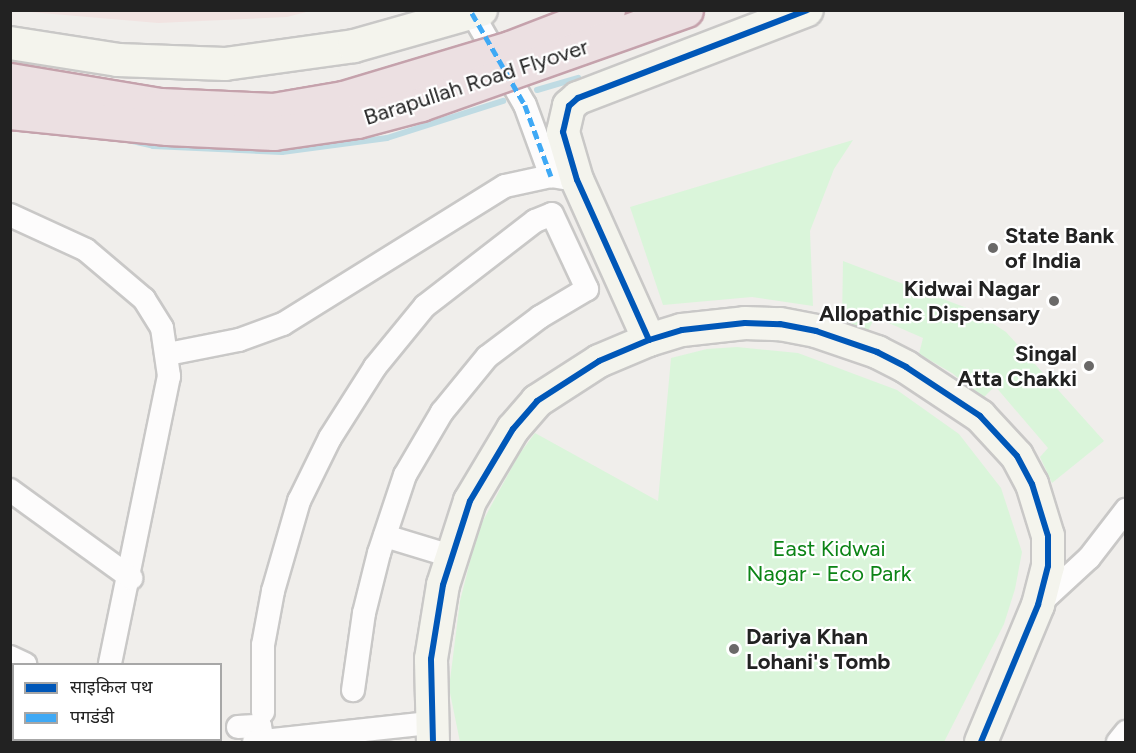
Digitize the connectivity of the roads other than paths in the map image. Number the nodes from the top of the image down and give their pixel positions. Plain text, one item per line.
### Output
1 (608, 10) edge
2 (687, 10) edge
3 (807, 10) edge
4 (476, 12) edge
5 (10, 43) edge
6 (10, 80) edge
7 (10, 112) edge
8 (564, 178) junction
9 (10, 215) edge
10 (649, 340) junction
11 (168, 354) junction
12 (10, 490) edge
13 (1125, 510) edge
14 (385, 536) junction
15 (451, 556) junction
16 (130, 578) junction
17 (1038, 605) junction
18 (109, 662) edge
19 (353, 690) dead end
20 (263, 712) dead end
21 (1125, 732) edge
22 (432, 733) edge
23 (255, 739) edge
24 (981, 742) edge
25 (1118, 742) edge

1 - 6 highway, Barapullah Road Flyover, bridge
2 - 7 highway, Barapullah Road Flyover, bridge
3 - 8 street
4 - 5 street
4 - 8 street
8 - 10 street
8 - 11 street
9 - 11 street
10 - 15 street
10 - 17 street
11 - 16 street
12 - 16 street
13 - 17 street
14 - 15 street
14 - 19 street
14 - 20 street
15 - 22 street
16 - 18 street
17 - 24 street
21 - 25 street
22 - 23 street

